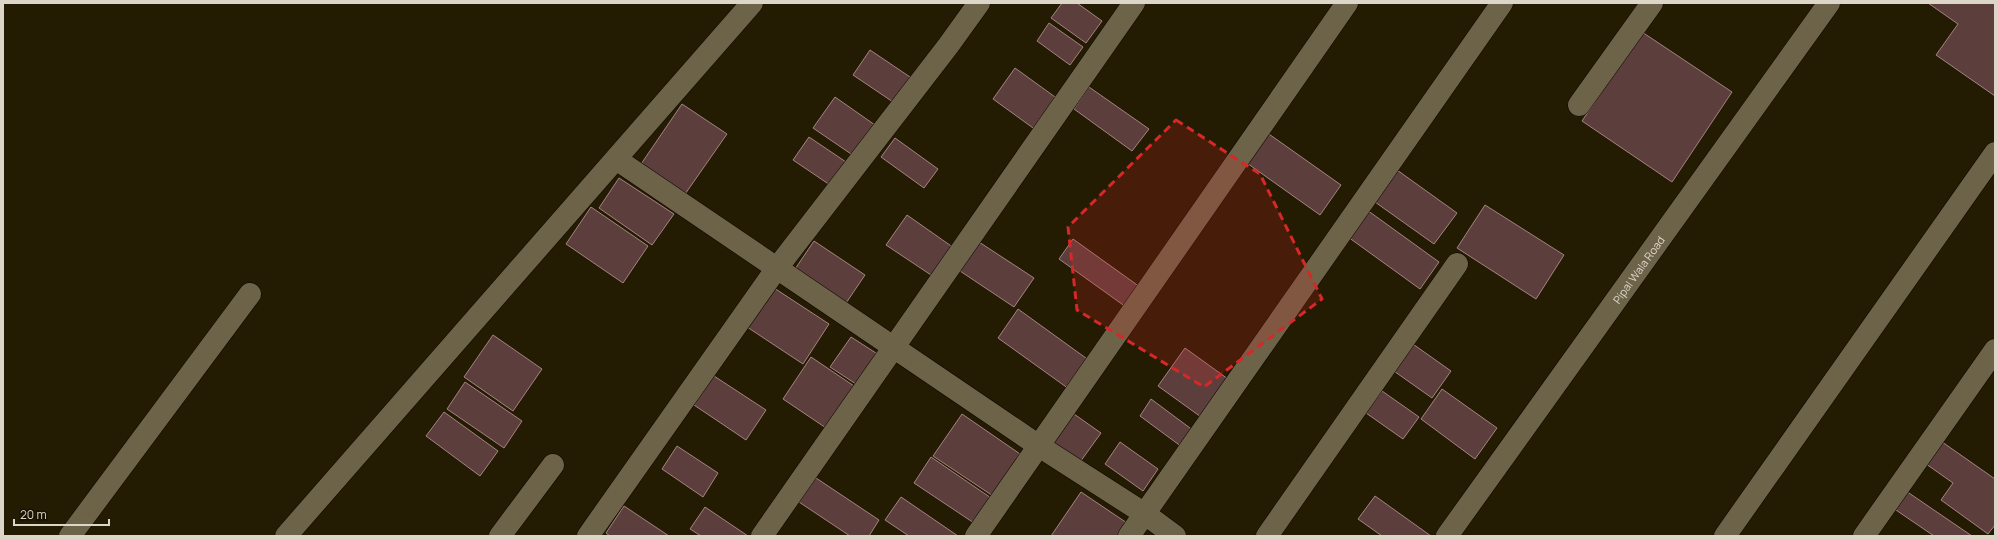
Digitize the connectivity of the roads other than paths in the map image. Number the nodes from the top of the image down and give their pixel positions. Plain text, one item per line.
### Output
1 (752, 3) edge
2 (979, 3) edge
3 (1134, 3) edge
4 (1347, 3) edge
5 (1502, 3) edge
6 (1652, 3) edge
7 (1829, 3) edge
8 (1579, 105) dead end
9 (1995, 153) edge
10 (616, 159) junction
11 (1457, 264) dead end
12 (777, 268) junction
13 (250, 294) dead end
14 (893, 347) junction
15 (1995, 350) edge
16 (1039, 446) junction
17 (552, 465) dead end
18 (1144, 514) junction
19 (70, 536) edge
20 (286, 536) edge
21 (500, 536) edge
22 (588, 536) edge
23 (762, 536) edge
24 (976, 536) edge
25 (1129, 536) edge
26 (1175, 536) edge
27 (1267, 536) edge
28 (1447, 536) edge
29 (1725, 536) edge
30 (1864, 536) edge

1 - 10 street
2 - 12 street
3 - 14 street
4 - 16 street
5 - 18 street
6 - 8 street
7 - 28 street, Pipal Wala Road
9 - 29 street
10 - 12 street
10 - 20 street
11 - 27 street
12 - 14 street
12 - 22 street
13 - 19 street
14 - 16 street
14 - 23 street
15 - 30 street
16 - 18 street
16 - 24 street
17 - 21 street
18 - 25 street
18 - 26 street

